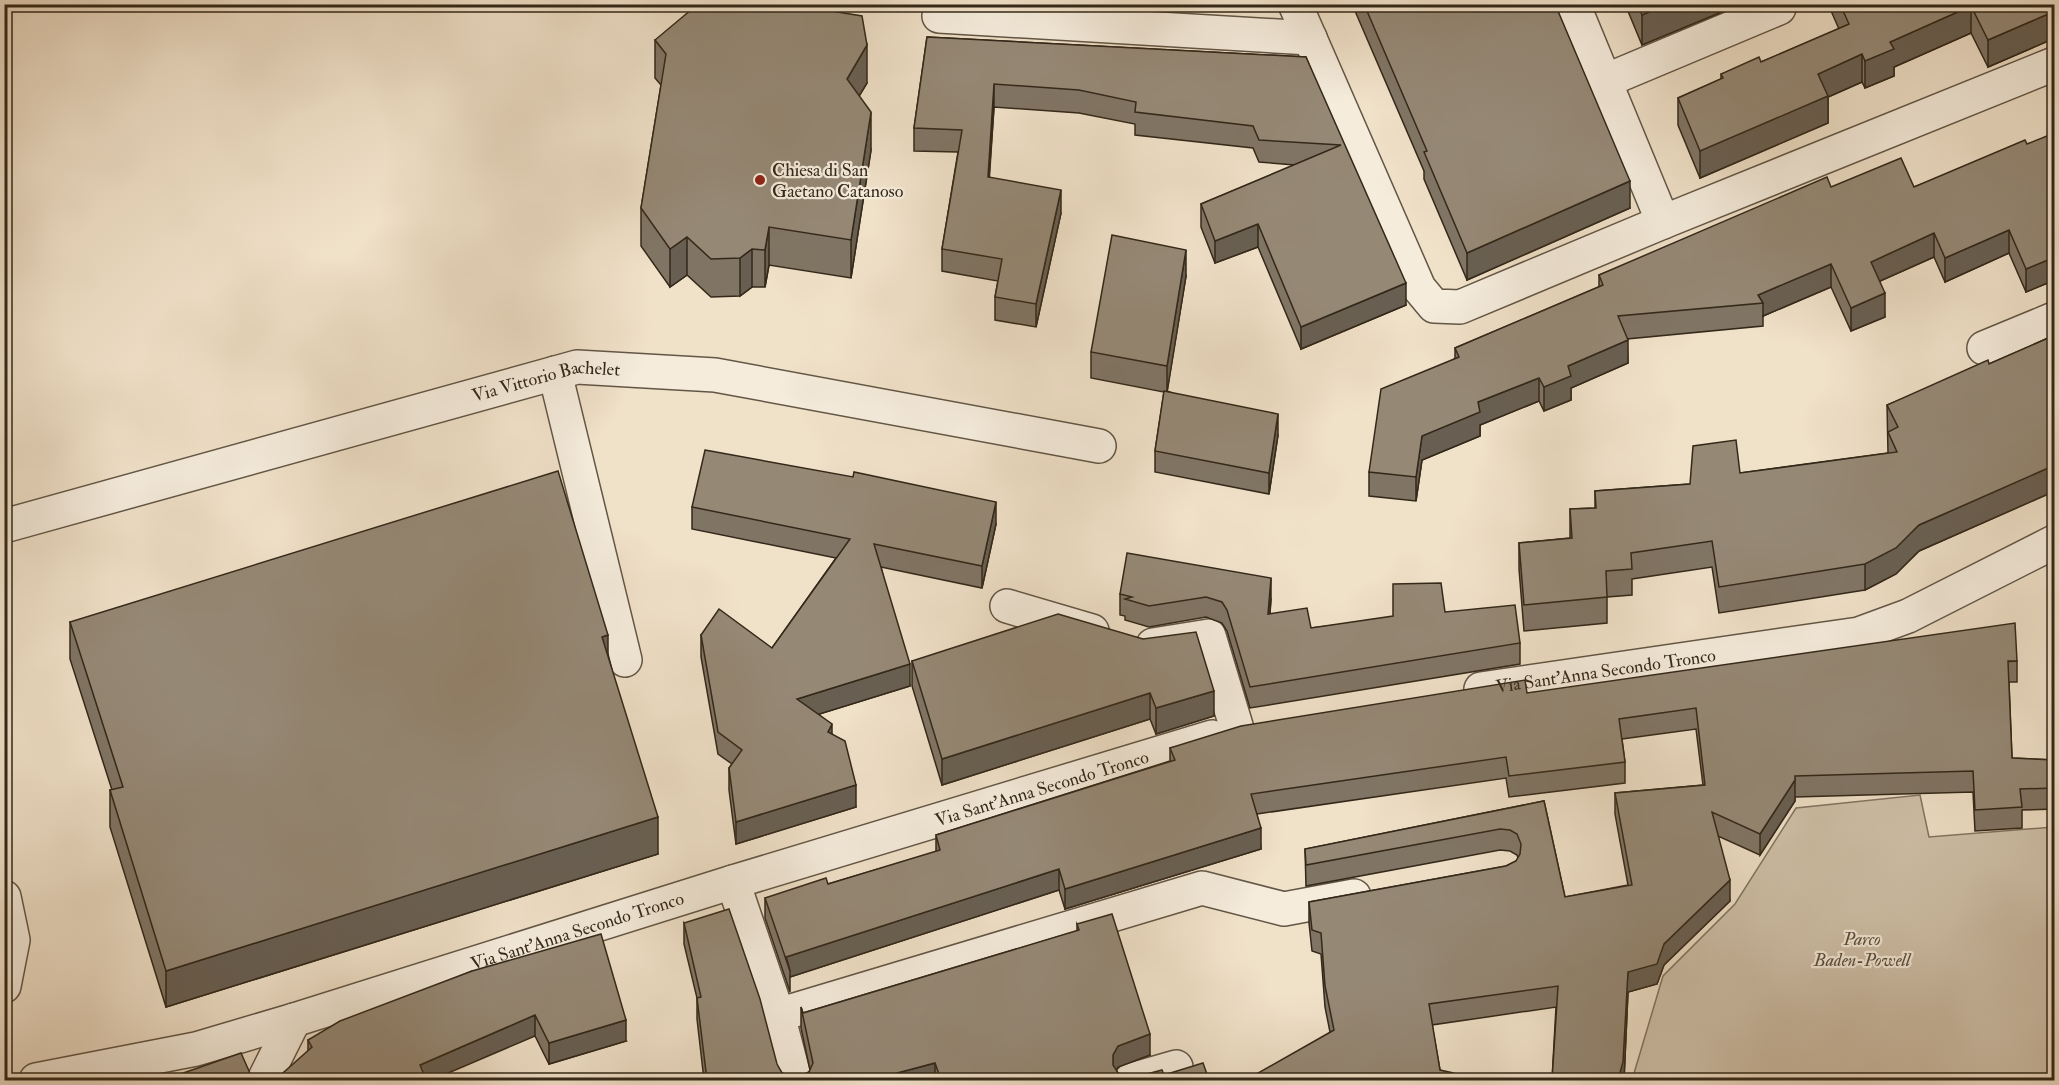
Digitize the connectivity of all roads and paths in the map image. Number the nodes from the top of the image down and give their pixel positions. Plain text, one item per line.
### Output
1 (1295, 4) edge
2 (1573, 4) edge
3 (1779, 8) dead end
4 (939, 16) dead end
5 (1310, 38) junction
6 (2055, 64) edge
7 (1605, 81) junction
8 (1663, 222) junction
9 (2055, 319) edge
10 (1984, 348) dead end
11 (555, 373) junction
12 (1099, 446) dead end
13 (4, 526) edge
14 (2055, 542) edge
15 (1007, 606) dead end
16 (625, 660) dead end
17 (1450, 693) edge
18 (733, 882) junction
19 (1387, 889) edge
20 (4, 897) edge
21 (4, 986) edge
22 (778, 1016) junction
23 (294, 1020) junction
24 (1176, 1067) dead end
25 (36, 1080) edge
26 (264, 1080) edge
27 (795, 1080) edge
28 (1131, 1080) edge

1 - 5 street
2 - 7 street
3 - 7 street
4 - 5 street
5 - 8 street
6 - 8 street
7 - 8 street
9 - 10 street
11 - 12 street, Via Vittorio Bachelet
11 - 13 street, Via Vittorio Bachelet
11 - 16 street
14 - 17 street, Via Sant'Anna Secondo Tronco
15 - 18 street, Via Sant'Anna Secondo Tronco
18 - 22 street
18 - 23 street, Via Sant'Anna Secondo Tronco
19 - 22 street
20 - 21 street
22 - 27 street
23 - 25 street, Via Sant'Anna Secondo Tronco
23 - 26 street
24 - 28 street

